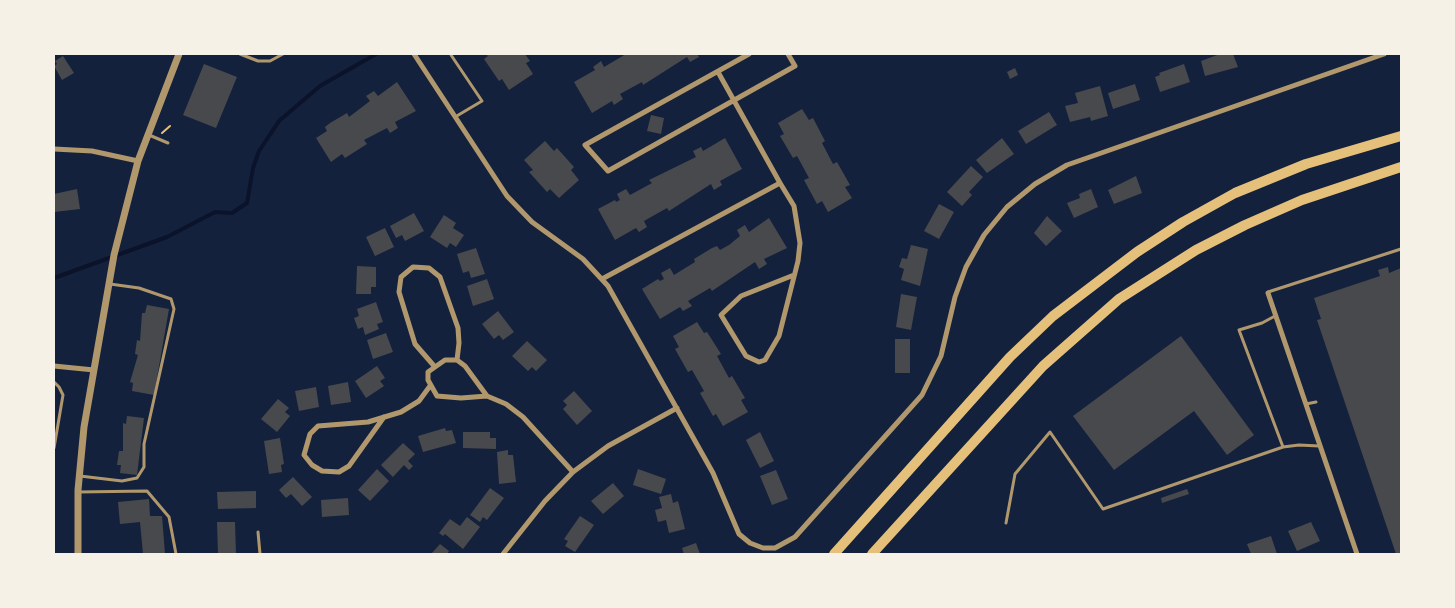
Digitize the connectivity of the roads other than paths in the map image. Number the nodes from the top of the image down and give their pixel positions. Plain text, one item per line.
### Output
1 (179, 54) edge
2 (240, 54) edge
3 (283, 54) edge
4 (414, 54) edge
5 (749, 54) edge
6 (788, 54) edge
7 (1384, 54) edge
8 (451, 55) edge
9 (718, 72) junction
10 (734, 101) junction
11 (455, 117) junction
12 (148, 135) junction
13 (1401, 136) edge
14 (168, 143) dead end
15 (54, 149) edge
16 (138, 161) junction
17 (1401, 167) edge
18 (780, 182) junction
19 (1401, 249) edge
20 (794, 275) junction
21 (602, 279) junction
22 (109, 284) junction
23 (1268, 293) joint
24 (1276, 316) junction
25 (457, 360) junction
26 (54, 366) edge
27 (435, 368) junction
28 (94, 370) junction
29 (54, 382) edge
30 (430, 386) junction
31 (487, 396) junction
32 (1316, 402) dead end
33 (1306, 404) junction
34 (677, 408) junction
35 (384, 417) junction
36 (1320, 446) junction
37 (1283, 447) junction
38 (54, 448) edge
39 (573, 472) junction
40 (79, 476) junction
41 (78, 492) junction
42 (1006, 523) dead end
43 (258, 532) dead end
44 (78, 554) edge
45 (176, 554) edge
46 (260, 554) edge
47 (503, 554) edge
48 (834, 554) edge
49 (872, 554) edge
50 (1357, 554) edge

1 - 12 street
2 - 3 lane
4 - 11 street
5 - 9 street
6 - 10 street
7 - 34 street
8 - 11 lane
9 - 10 street
9 - 10 street
10 - 18 street
11 - 21 street
12 - 14 lane
12 - 16 street
13 - 48 highway
15 - 16 street
16 - 22 street
17 - 49 highway
18 - 20 street
18 - 21 street
19 - 23 lane
20 - 20 street
21 - 34 street
22 - 28 street
22 - 40 lane
23 - 24 street
24 - 33 street
24 - 37 lane
25 - 27 street
25 - 27 street
25 - 31 street
26 - 28 street
27 - 30 street
28 - 40 street
29 - 38 lane
30 - 31 street
30 - 35 street
31 - 39 street
32 - 33 lane
33 - 36 street
34 - 39 street
35 - 35 street
36 - 37 lane
36 - 50 street
37 - 42 lane
39 - 47 street
40 - 41 street
41 - 44 street
41 - 45 lane
43 - 46 lane

